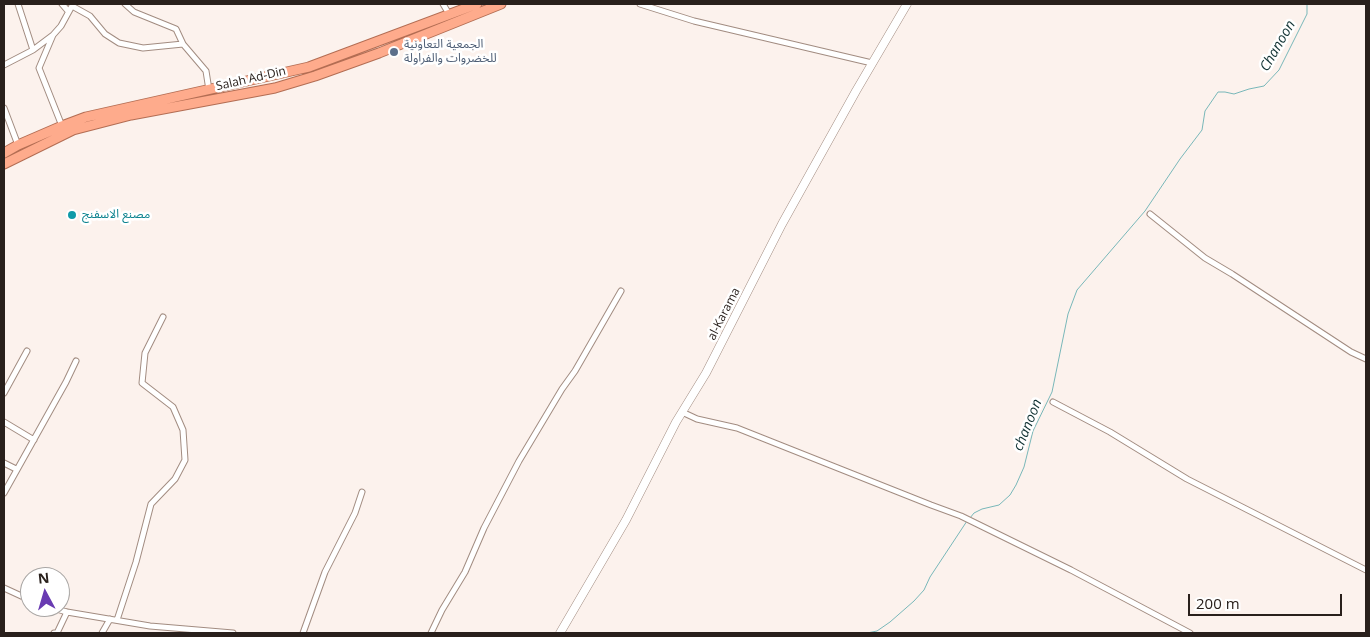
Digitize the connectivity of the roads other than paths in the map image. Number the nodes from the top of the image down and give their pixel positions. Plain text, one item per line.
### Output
1 (18, 4) edge
2 (62, 4) edge
3 (126, 4) edge
4 (443, 4) edge
5 (477, 4) edge
6 (501, 4) edge
7 (640, 4) edge
8 (906, 4) edge
9 (71, 7) edge
10 (449, 14) junction
11 (53, 35) junction
12 (183, 44) junction
13 (33, 50) junction
14 (872, 63) junction
15 (4, 66) edge
16 (209, 90) junction
17 (4, 108) edge
18 (62, 126) junction
19 (18, 144) junction
20 (4, 153) edge
21 (4, 164) edge
22 (1150, 214) dead end
23 (621, 292) dead end
24 (163, 316) dead end
25 (27, 351) dead end
26 (1366, 359) edge
27 (76, 361) dead end
28 (4, 393) edge
29 (1053, 402) dead end
30 (682, 412) junction
31 (4, 422) edge
32 (34, 440) junction
33 (4, 463) edge
34 (16, 469) junction
35 (362, 492) dead end
36 (4, 493) edge
37 (1366, 570) edge
38 (4, 588) edge
39 (20, 595) edge
40 (70, 612) edge
41 (65, 617) edge
42 (114, 619) junction
43 (194, 632) edge
44 (54, 633) edge
45 (102, 633) edge
46 (228, 633) edge
47 (233, 633) edge
48 (303, 633) edge
49 (431, 633) edge
50 (560, 633) edge
51 (1190, 633) edge

1 - 13 street
2 - 9 street
3 - 12 street
4 - 10 street
5 - 10 highway, Salah Ad-Din
6 - 21 highway, Salah Ad-Din
7 - 14 street
8 - 14 main road, al-Karama
9 - 11 street
9 - 12 street
10 - 16 highway, Salah Ad-Din
11 - 13 street
11 - 18 street
12 - 16 street
13 - 15 street
14 - 30 main road, al-Karama
16 - 18 highway, Salah Ad-Din
17 - 19 street
18 - 19 highway, Salah Ad-Din
19 - 20 highway, Salah Ad-Din
22 - 26 street
23 - 49 street
24 - 42 street
25 - 28 street
27 - 32 street
29 - 37 street
30 - 50 main road, al-Karama
30 - 51 street
31 - 32 street
32 - 34 street
33 - 34 street
34 - 36 street
35 - 48 street
38 - 39 street
40 - 42 street
41 - 44 street
42 - 43 street
42 - 45 street
43 - 46 street
46 - 47 street

